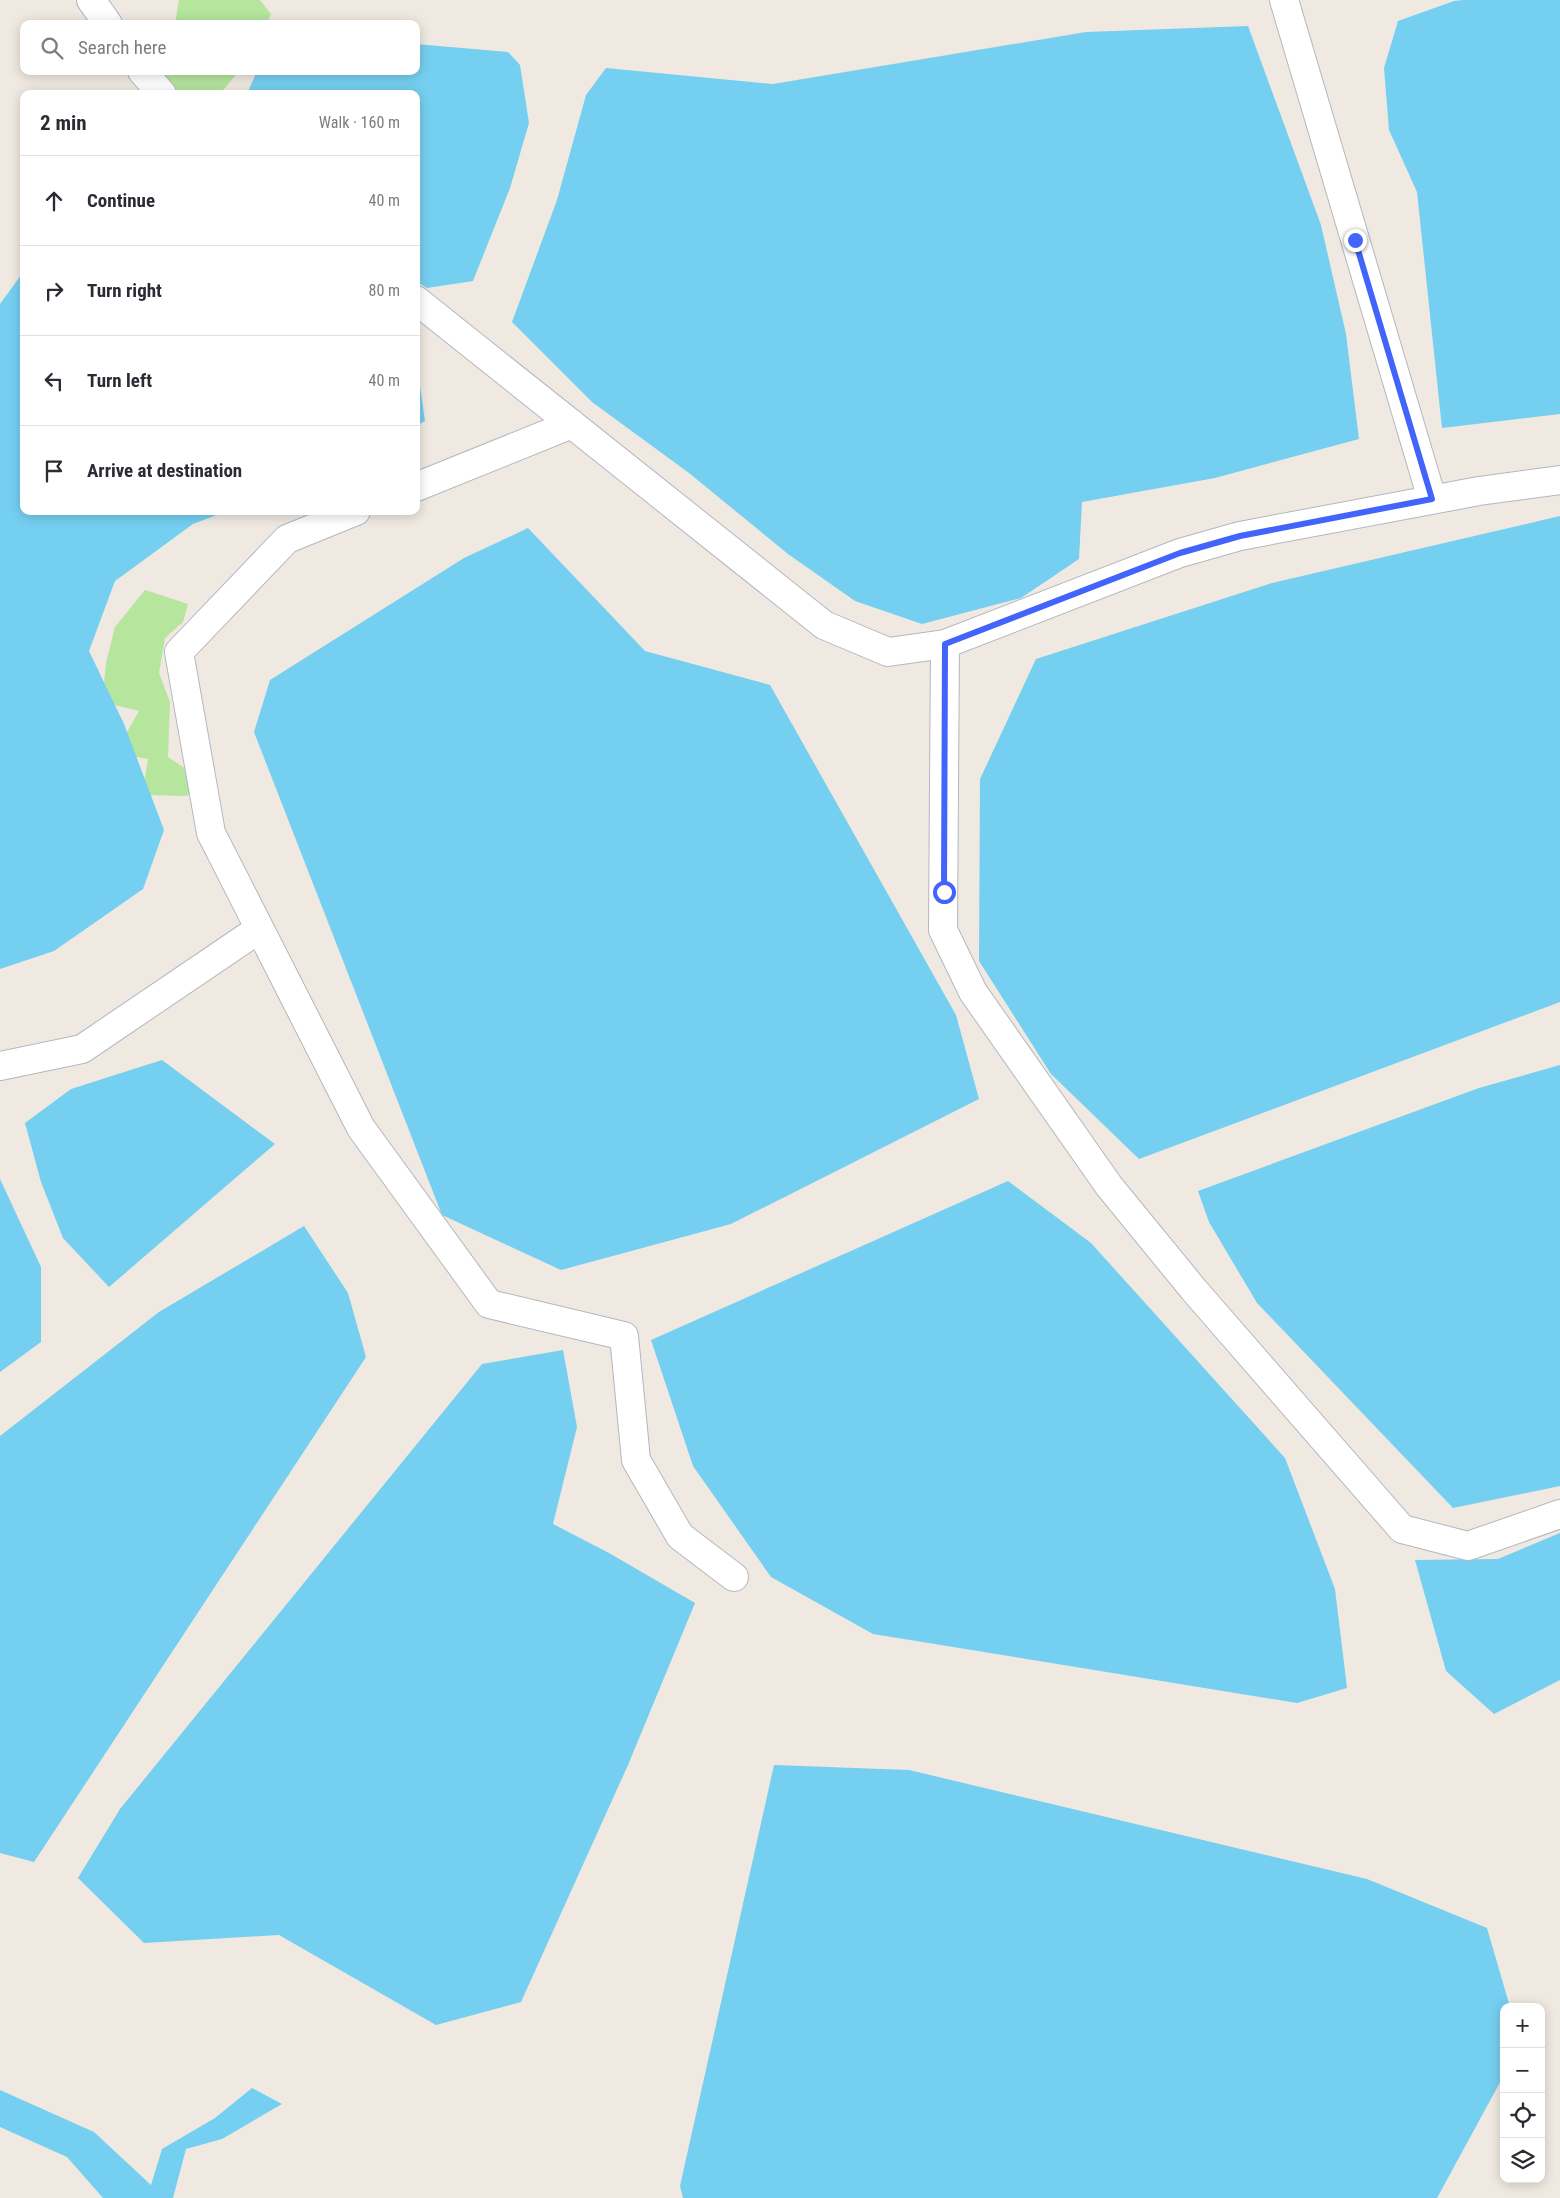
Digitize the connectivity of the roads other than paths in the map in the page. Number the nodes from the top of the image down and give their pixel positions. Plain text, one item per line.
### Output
1 (91, 0) edge
2 (1284, 0) edge
3 (105, 20) edge
4 (145, 75) edge
5 (159, 90) edge
6 (420, 303) edge
7 (572, 424) junction
8 (1560, 480) edge
9 (420, 485) edge
10 (1432, 499) junction
11 (346, 515) edge
12 (945, 644) junction
13 (259, 929) junction
14 (0, 1066) edge
15 (1560, 1514) edge
16 (734, 1576) dead end

1 - 3 street
2 - 10 street
4 - 5 street
6 - 7 street
7 - 9 street
7 - 12 street
8 - 10 street
10 - 12 street
11 - 13 street
12 - 15 street
13 - 14 street
13 - 16 street

